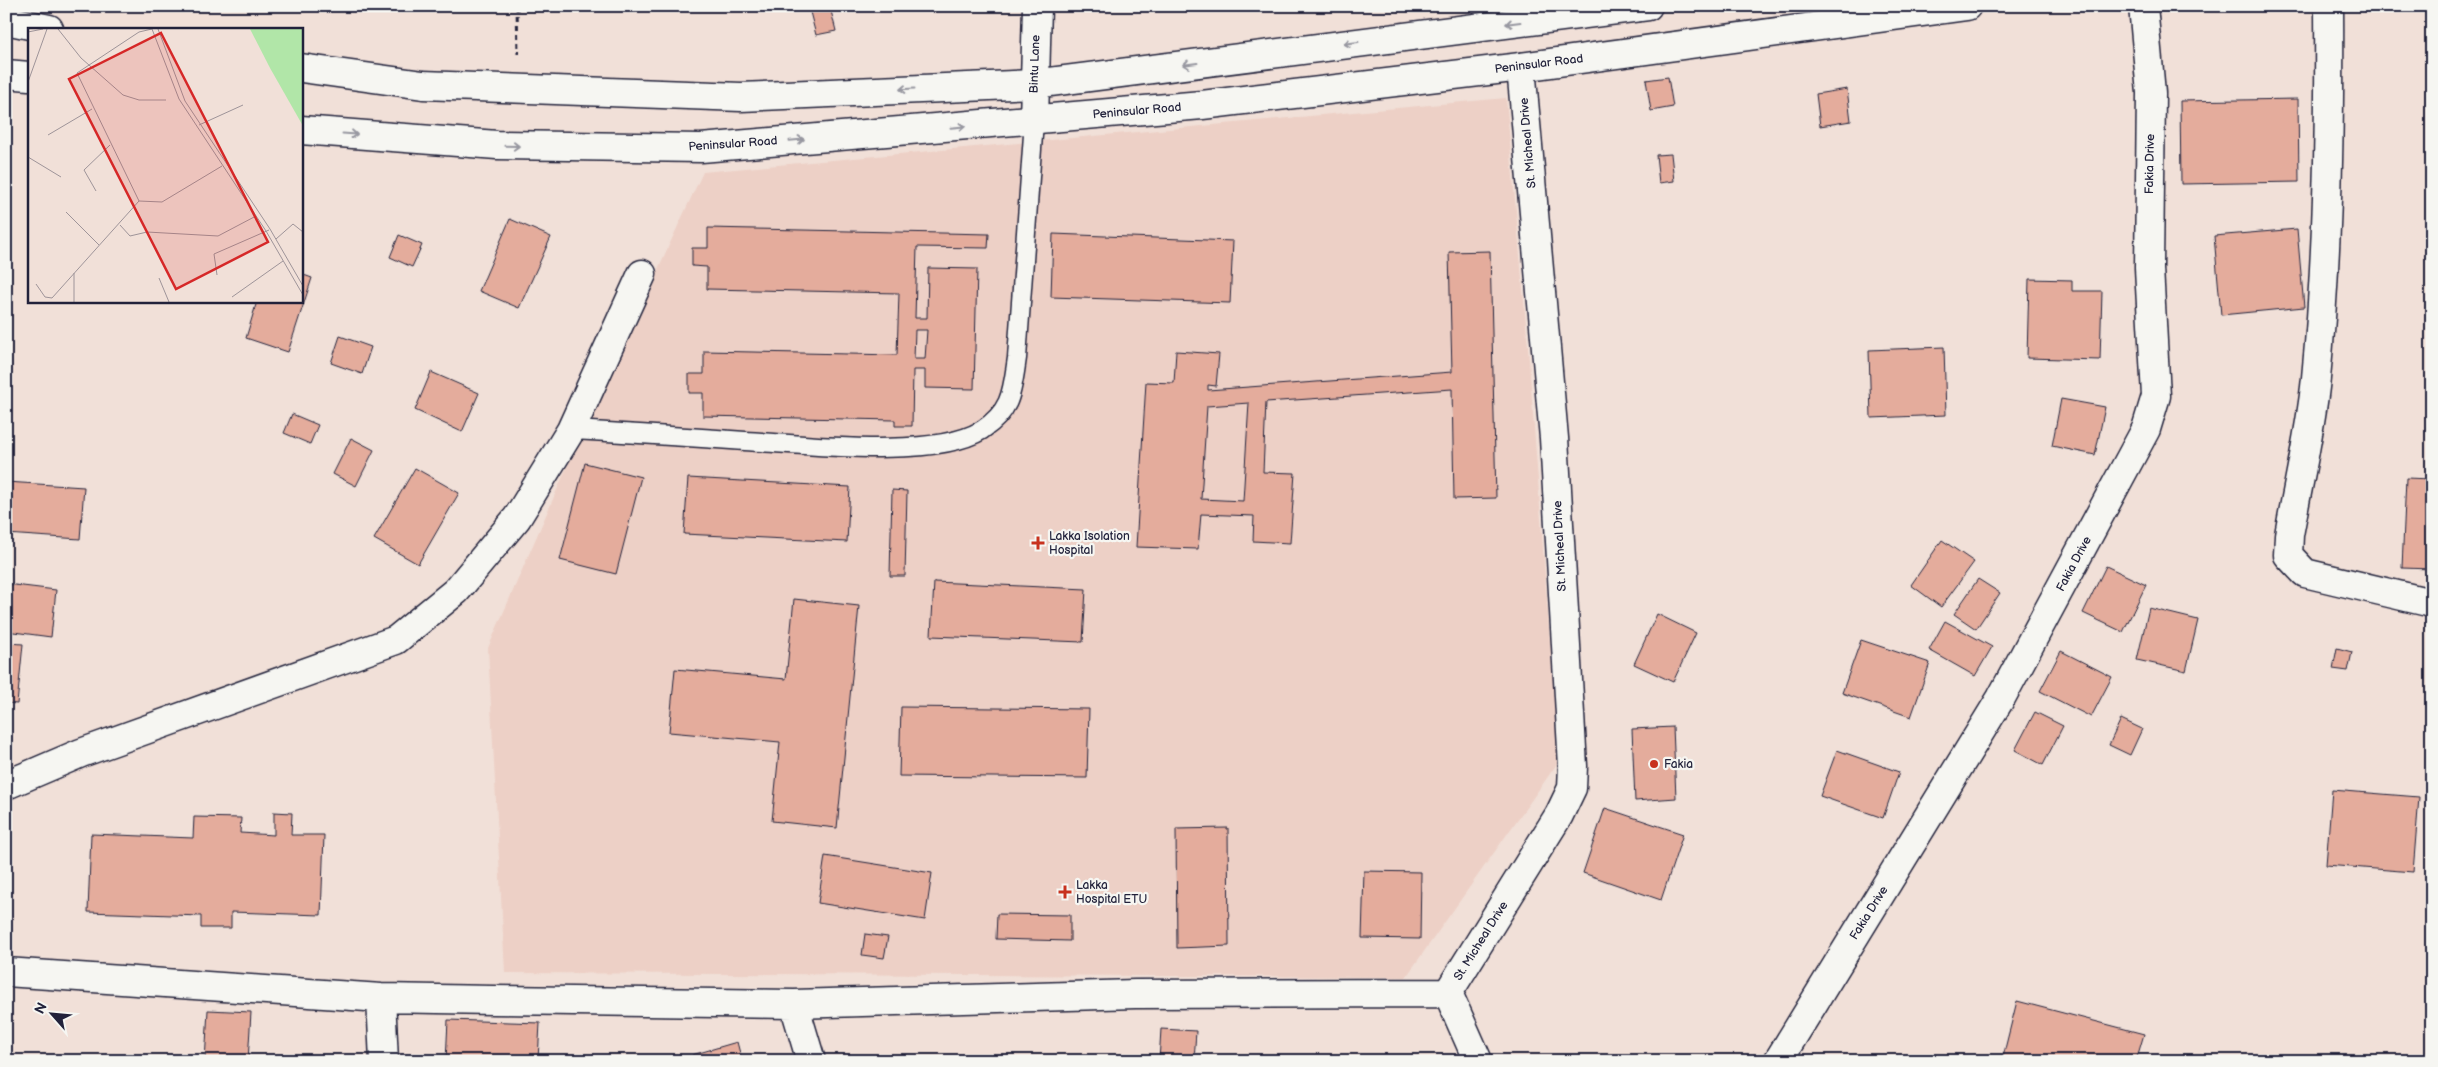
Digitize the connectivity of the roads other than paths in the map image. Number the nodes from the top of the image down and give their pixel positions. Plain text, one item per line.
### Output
1 (1037, 6) edge
2 (1648, 6) edge
3 (1968, 6) edge
4 (2143, 6) edge
5 (2329, 6) edge
6 (6, 20) edge
7 (45, 28) edge
8 (1521, 67) junction
9 (302, 68) edge
10 (6, 74) edge
11 (28, 76) edge
12 (1034, 84) junction
13 (1034, 121) junction
14 (302, 130) edge
15 (642, 274) dead end
16 (570, 430) junction
17 (2432, 603) edge
18 (6, 784) edge
19 (6, 972) edge
20 (1448, 993) junction
21 (381, 998) junction
22 (794, 1004) junction
23 (384, 1061) edge
24 (811, 1061) edge
25 (1478, 1061) edge
26 (1778, 1061) edge

1 - 12 street, Bintu Lane
2 -> 12 street
3 - 8 street, Peninsular Road
4 - 26 street, Fakia Drive
5 - 17 street
6 - 7 street
8 - 13 street, Peninsular Road
8 - 20 street, St. Micheal Drive
12 -> 9 street
10 - 11 street
12 - 13 street, Bintu Lane
14 -> 13 street, Peninsular Road
13 - 16 lane
15 - 16 street
16 - 18 street
19 - 21 street
20 - 22 street
20 - 25 street
21 - 22 street
21 - 23 street
22 - 24 street

